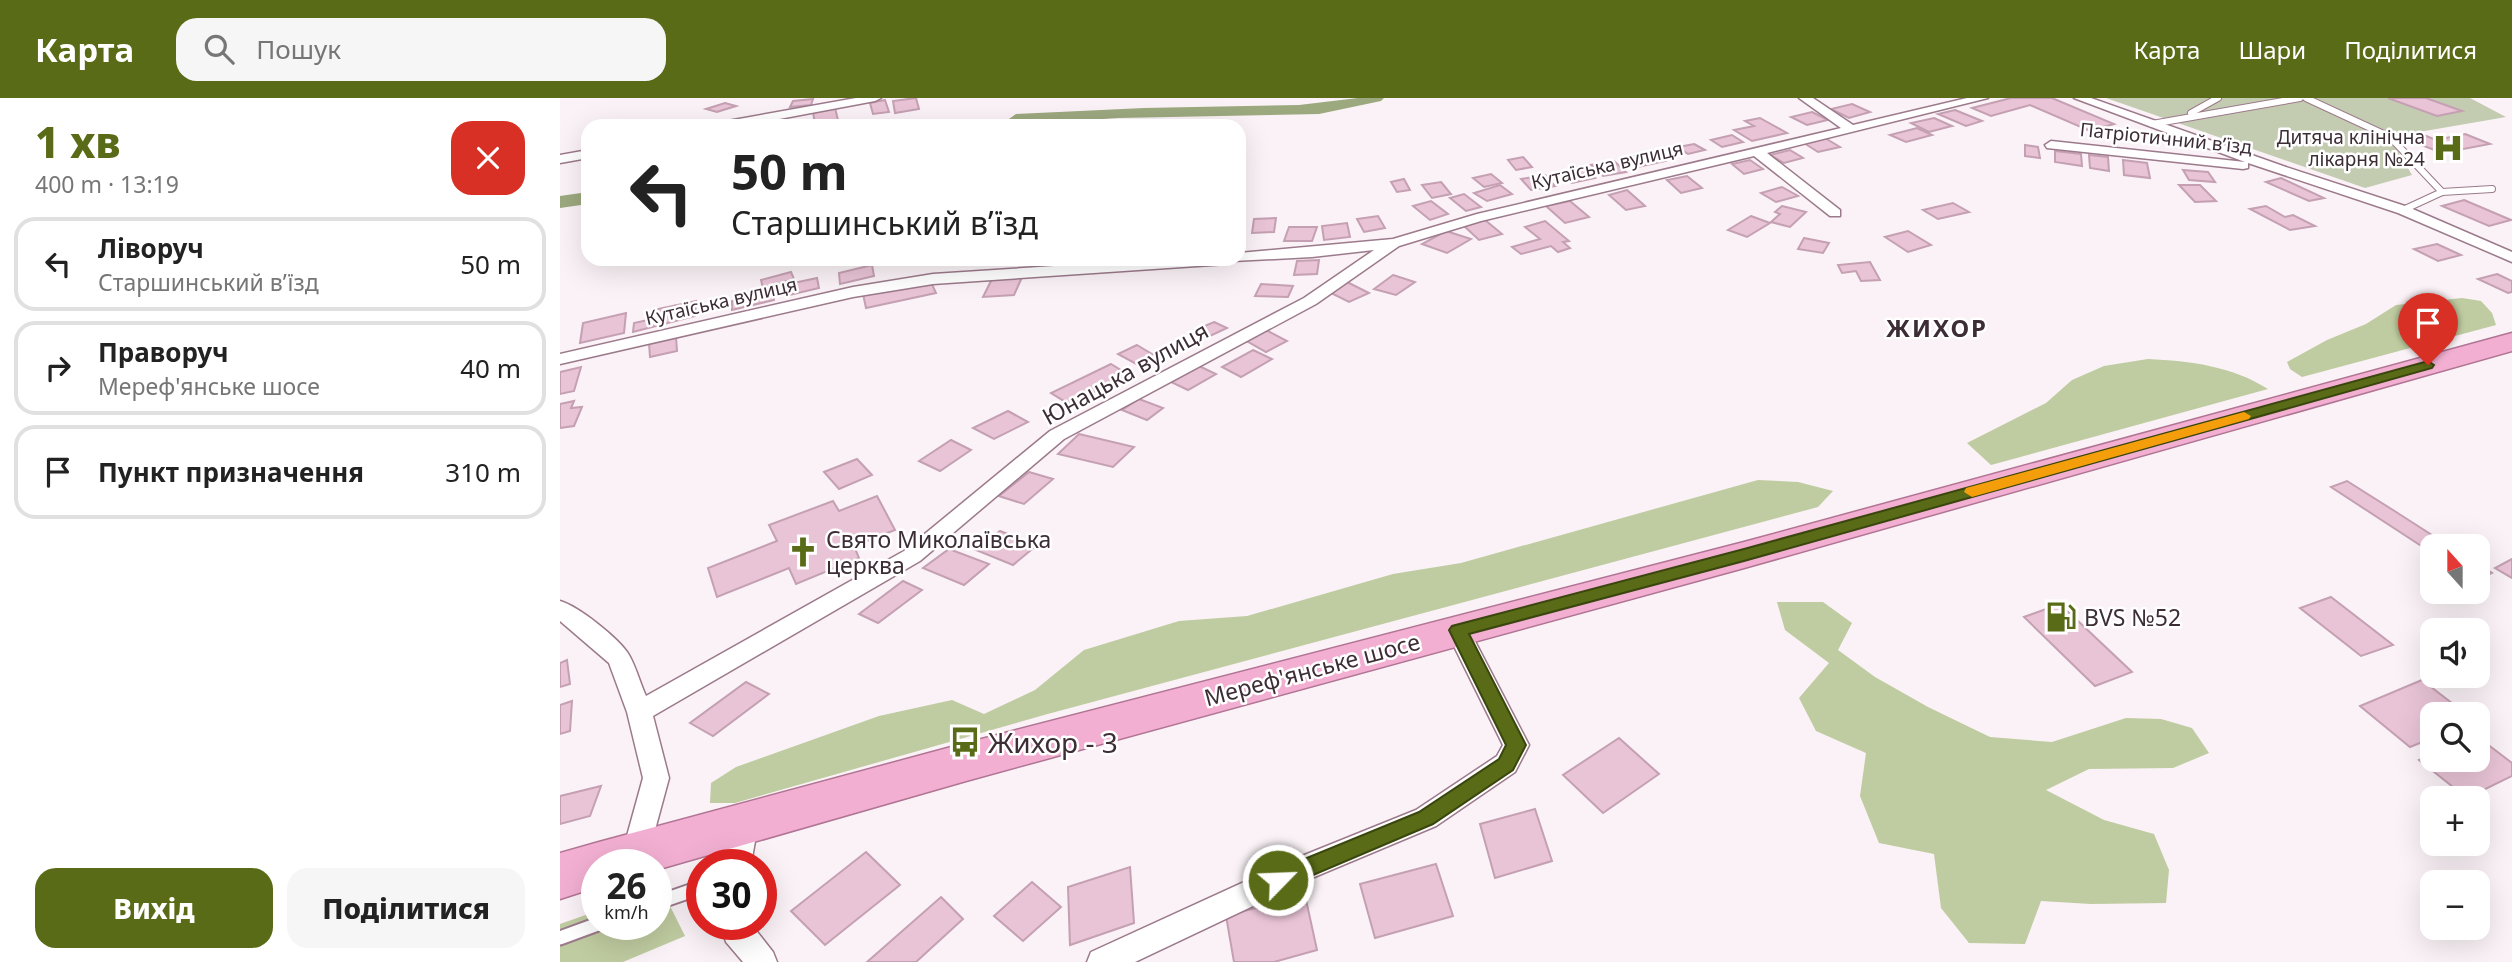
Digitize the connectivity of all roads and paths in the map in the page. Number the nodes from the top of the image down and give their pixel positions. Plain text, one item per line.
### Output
1 (875, 98) edge
2 (1805, 98) edge
3 (1982, 98) edge
4 (2080, 98) edge
5 (2218, 98) edge
6 (2300, 98) edge
7 (2306, 98) edge
8 (2183, 118) junction
9 (760, 119) edge
10 (2152, 124) junction
11 (1851, 129) junction
12 (2051, 145) dead end
13 (1756, 151) junction
14 (581, 155) edge
15 (560, 159) edge
16 (2278, 169) junction
17 (2492, 188) dead end
18 (2442, 192) junction
19 (2403, 209) junction
20 (1835, 213) dead end
21 (1394, 243) junction
22 (2512, 257) edge
23 (1246, 258) edge
24 (1124, 266) edge
25 (2512, 342) edge
26 (560, 359) edge
27 (560, 609) edge
28 (1458, 630) junction
29 (639, 712) junction
30 (744, 824) junction
31 (618, 849) edge
32 (654, 849) edge
33 (740, 849) edge
34 (581, 870) edge
35 (560, 876) edge
36 (581, 930) edge
37 (560, 938) edge
38 (744, 940) edge
39 (762, 962) edge
40 (1102, 962) edge

1 - 9 street
2 - 11 street
3 - 11 street, Кутаїська вулиця
4 - 10 street
5 - 8 lane
6 - 8 lane
7 - 18 lane
8 - 10 lane
10 - 16 street
11 - 13 street, Кутаїська вулиця
12 - 16 street, Патріотичний в’їзд
13 - 20 street
13 - 21 street, Кутаїська вулиця
14 - 15 street
16 - 19 street
17 - 18 lane
18 - 19 lane
19 - 22 street
21 - 23 street, Кутаїська вулиця
21 - 29 street, Юнацька вулиця
24 - 26 street, Кутаїська вулиця
25 - 28 highway, Мереф'янське шосе
27 - 29 street
28 - 30 highway, Мереф'янське шосе
28 - 40 street
29 - 31 street
30 - 32 highway, Мереф'янське шосе
30 - 33 street
34 - 35 highway, Мереф'янське шосе
36 - 37 lane
38 - 39 street

